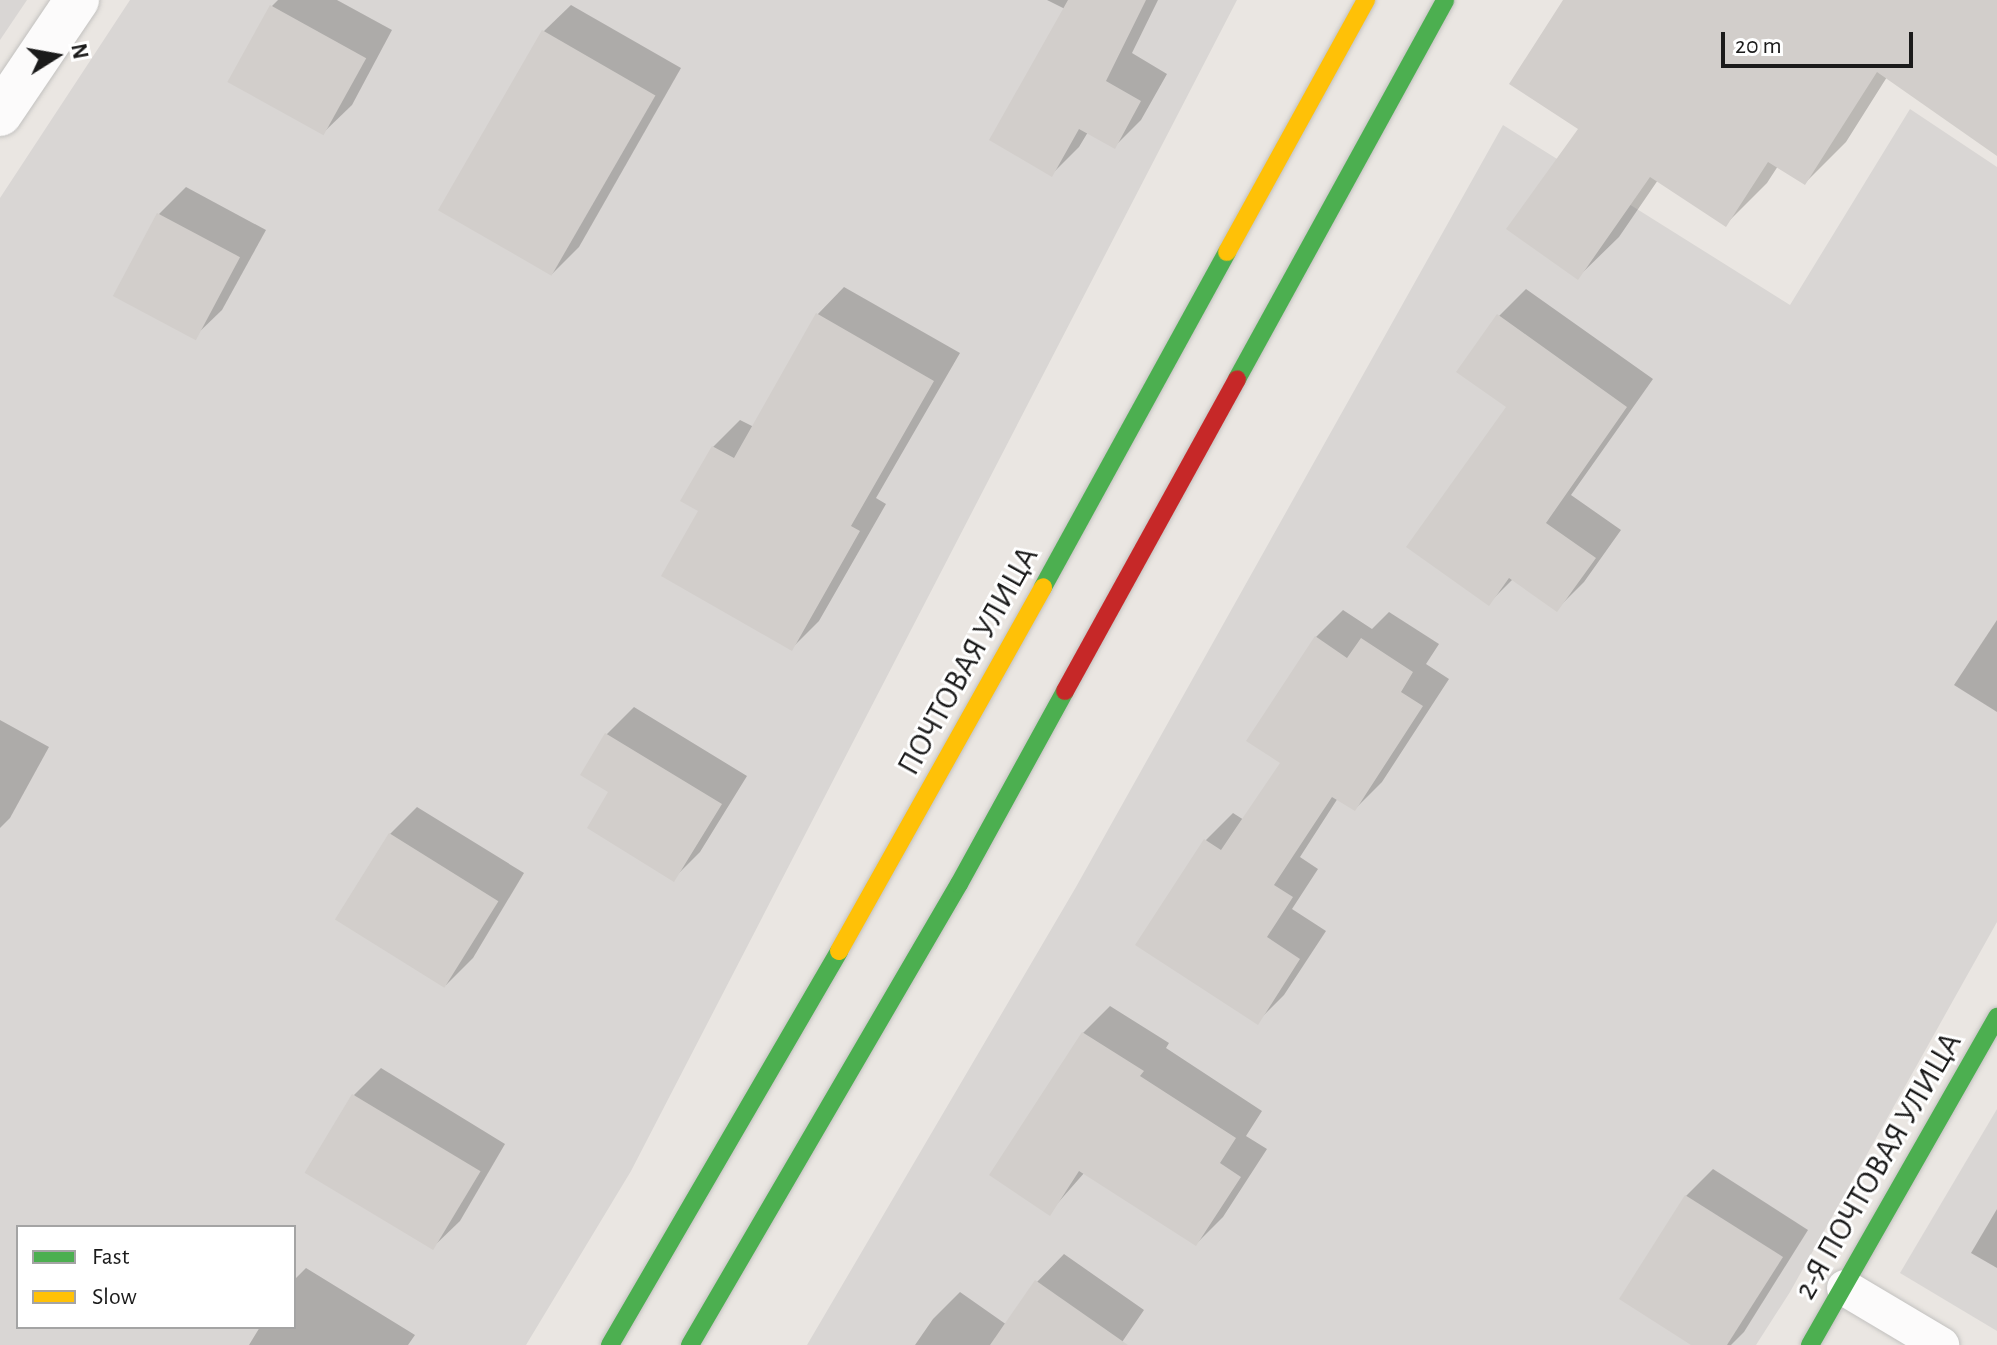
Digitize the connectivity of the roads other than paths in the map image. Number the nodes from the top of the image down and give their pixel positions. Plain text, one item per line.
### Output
1 (77, 0) edge
2 (1366, 0) edge
3 (1445, 0) edge
4 (0, 114) edge
5 (1997, 1017) edge
6 (1845, 1288) junction
7 (610, 1345) edge
8 (690, 1345) edge
9 (1810, 1345) edge
10 (1941, 1345) edge

1 - 4 street
2 - 7 main road, ПОЧТОВАЯ УЛИЦА
3 - 8 main road
5 - 6 main road, 2-Я ПОЧТОВАЯ УЛИЦА
6 - 9 main road, 2-Я ПОЧТОВАЯ УЛИЦА
6 - 10 lane

